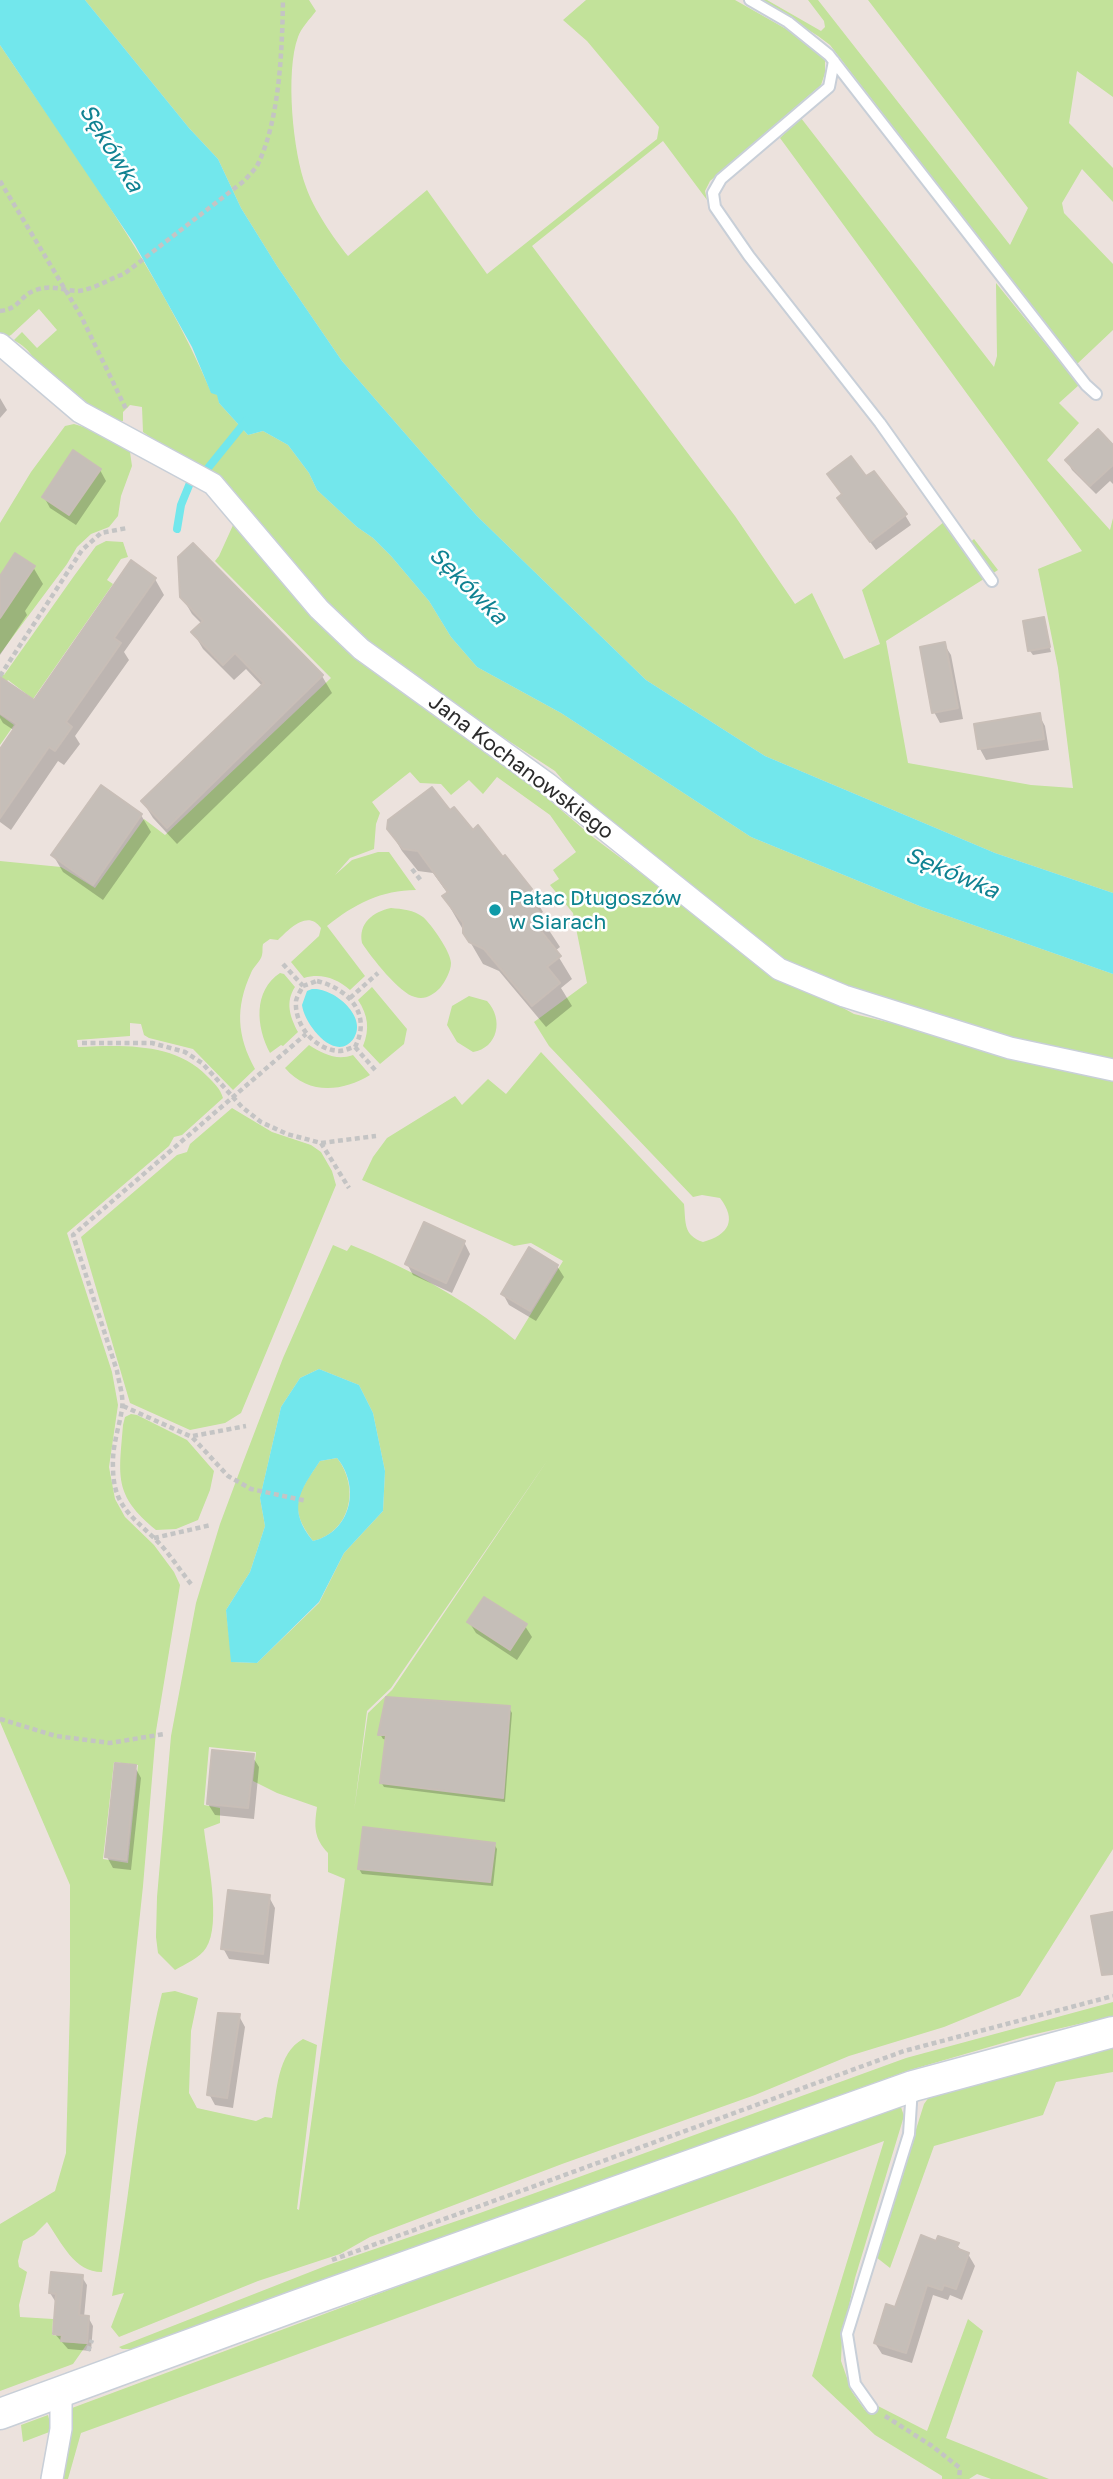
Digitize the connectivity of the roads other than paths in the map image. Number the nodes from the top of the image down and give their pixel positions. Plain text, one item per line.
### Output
1 (750, 0) edge
2 (834, 61) junction
3 (0, 344) edge
4 (1096, 394) dead end
5 (992, 581) dead end
6 (1113, 1070) edge
7 (1113, 2032) edge
8 (912, 2086) junction
9 (61, 2391) junction
10 (872, 2408) road end
11 (0, 2414) edge
12 (52, 2479) edge

1 - 2 lane
2 - 4 lane
2 - 5 lane
3 - 6 street, Jana Kochanowskiego
7 - 8 main road
8 - 9 main road
8 - 10 lane
9 - 11 main road
9 - 12 street

